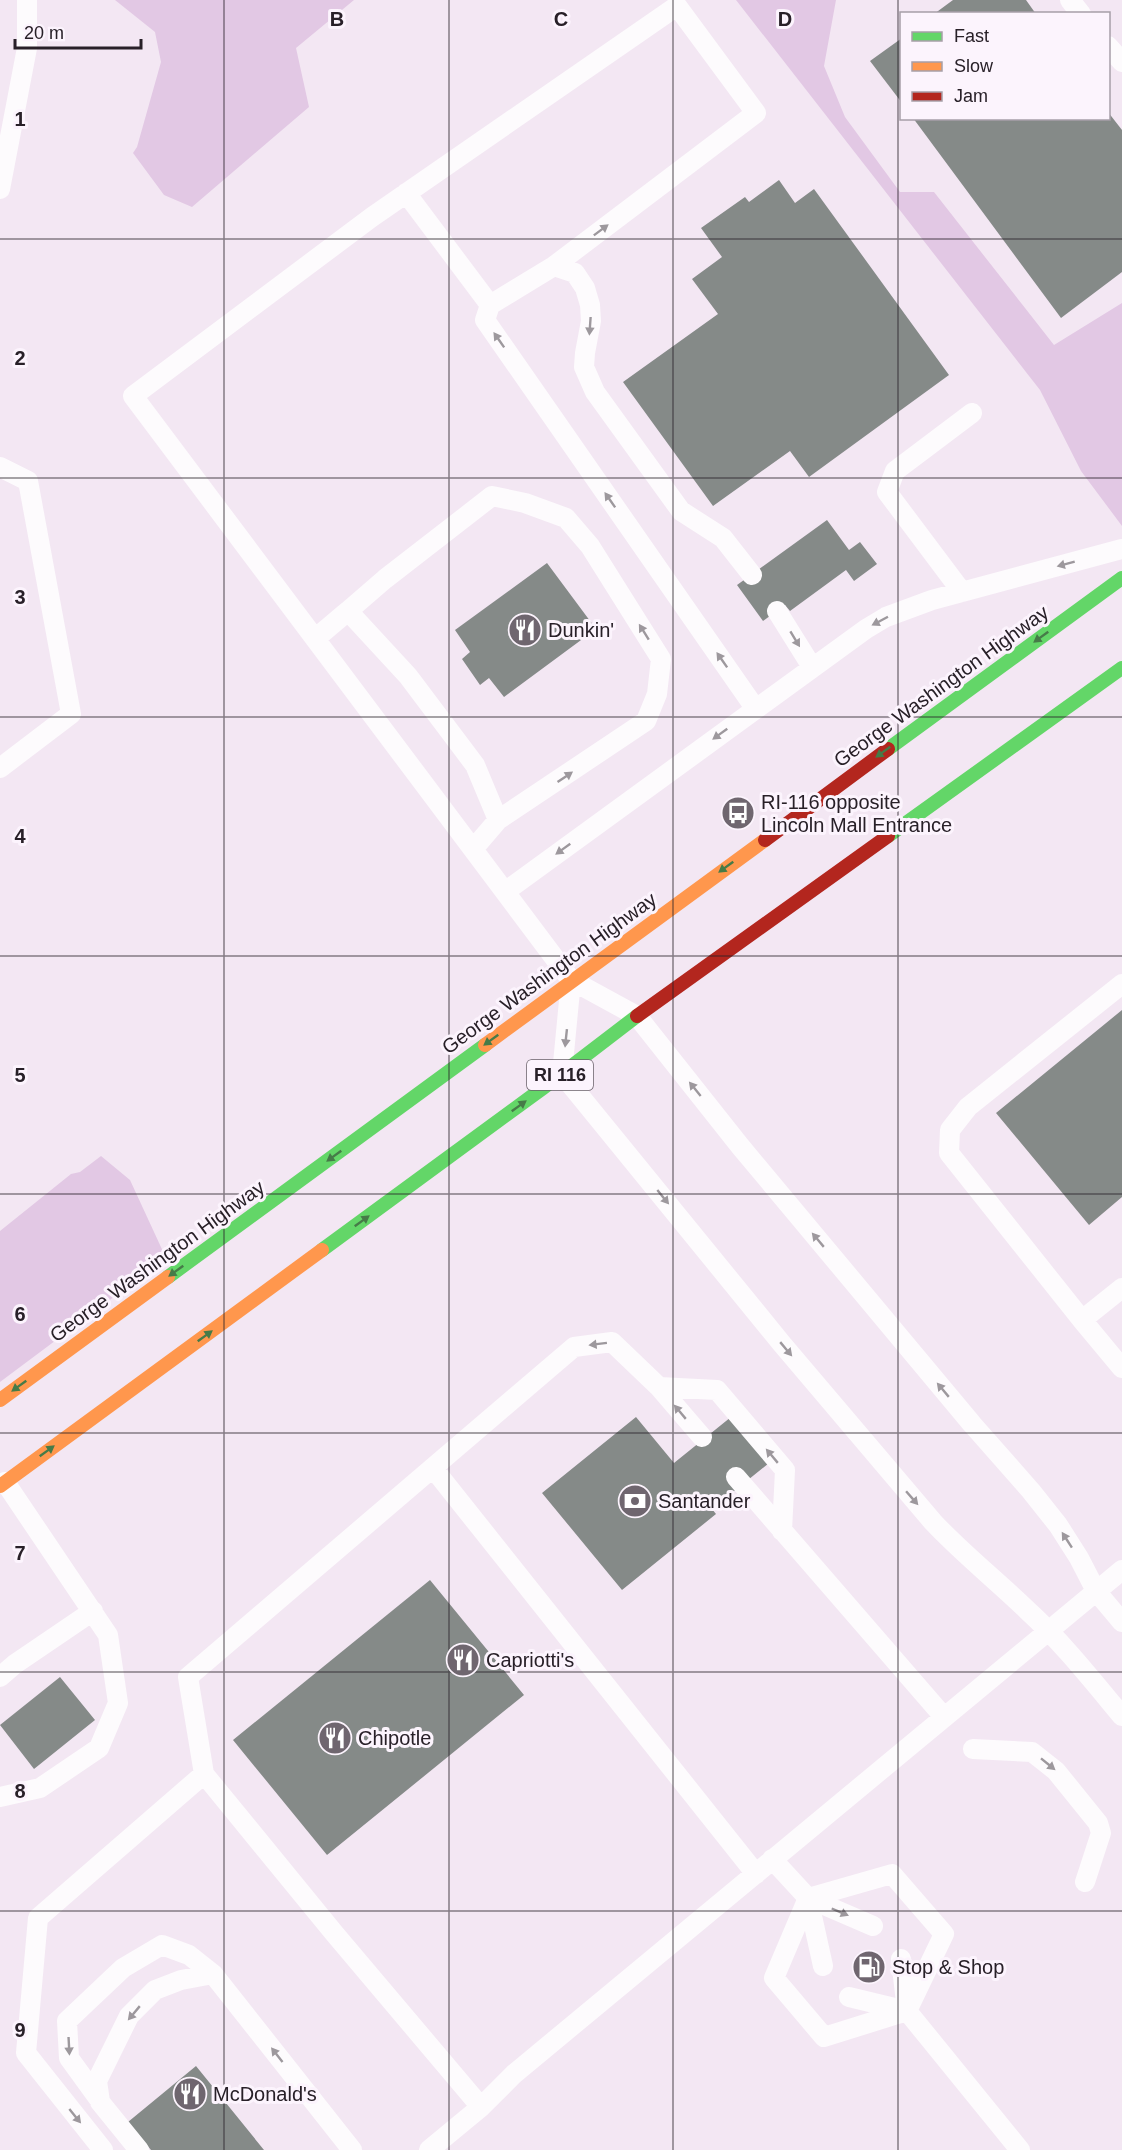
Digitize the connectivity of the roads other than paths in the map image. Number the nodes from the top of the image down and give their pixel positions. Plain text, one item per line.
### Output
1 (27, 0) edge
2 (1070, 0) edge
3 (1079, 12) edge
4 (1110, 48) edge
5 (1122, 62) edge
6 (0, 189) edge
7 (406, 193) junction
8 (554, 266) junction
9 (490, 305) junction
10 (972, 413) dead end
11 (0, 466) edge
12 (1122, 549) edge
13 (752, 575) dead end
14 (1122, 578) edge
15 (962, 592) junction
16 (348, 611) junction
17 (777, 611) dead end
18 (315, 639) junction
19 (812, 667) junction
20 (1122, 668) edge
21 (755, 708) junction
22 (0, 768) edge
23 (498, 820) junction
24 (474, 848) junction
25 (506, 891) junction
26 (571, 980) junction
27 (1122, 984) edge
28 (638, 1016) junction
29 (562, 1074) junction
30 (1122, 1288) edge
31 (1082, 1320) junction
32 (1122, 1368) edge
33 (659, 1387) junction
34 (0, 1400) edge
35 (702, 1437) dead end
36 (433, 1468) junction
37 (736, 1477) dead end
38 (2, 1484) edge
39 (782, 1531) junction
40 (1122, 1570) edge
41 (1096, 1591) junction
42 (93, 1611) junction
43 (1122, 1622) edge
44 (1048, 1631) junction
45 (0, 1677) edge
46 (1122, 1716) edge
47 (944, 1717) junction
48 (973, 1749) dead end
49 (204, 1774) junction
50 (0, 1797) edge
51 (772, 1859) junction
52 (756, 1874) junction
53 (1085, 1882) dead end
54 (808, 1898) junction
55 (873, 1926) dead end
56 (901, 1959) dead end
57 (823, 1966) dead end
58 (213, 1974) junction
59 (849, 1997) dead end
60 (907, 2011) junction
61 (100, 2102) junction
62 (481, 2107) junction
63 (103, 2150) edge
64 (139, 2150) edge
65 (352, 2150) edge
66 (429, 2150) edge
67 (1020, 2150) edge

1 - 6 lane
2 - 3 lane
4 - 5 lane
8 -> 7 lane
7 - 9 lane
7 - 18 lane
8 - 9 lane
8 -> 13 lane
21 -> 9 lane
10 - 15 lane
11 - 22 lane
12 -> 15 lane
14 -> 26 main road, George Washington Highway
15 -> 19 lane
16 - 18 lane
16 - 23 lane
23 -> 16 lane
17 -> 19 lane
18 - 24 lane
19 - 21 lane
20 - 28 main road, RI 116
21 -> 25 lane
23 - 24 lane
24 - 25 lane
25 - 26 lane
26 - 28 lane
26 -> 29 lane
26 -> 34 main road, George Washington Highway
27 - 31 lane
28 - 29 main road, RI 116
41 -> 28 lane
38 -> 29 main road, RI 116
29 -> 44 lane
30 - 31 lane
31 - 32 lane
35 -> 33 lane
33 -> 36 lane
39 -> 33 lane
36 - 49 lane
36 - 52 lane
37 - 39 lane
38 - 42 lane
39 - 47 lane
40 - 41 lane
41 - 43 lane
41 - 44 lane
42 - 45 lane
42 - 50 lane
44 - 46 lane
44 - 47 lane
47 - 51 lane
48 -> 53 lane
49 - 62 lane
49 -> 63 lane
51 - 52 lane
51 - 54 lane
52 - 62 lane
54 -> 55 lane
54 - 57 lane
54 - 60 lane
54 - 60 lane
56 - 60 lane
58 -> 61 lane
58 -> 61 lane
65 -> 58 lane
59 - 60 lane
60 - 67 lane
61 - 64 lane
62 - 66 lane

